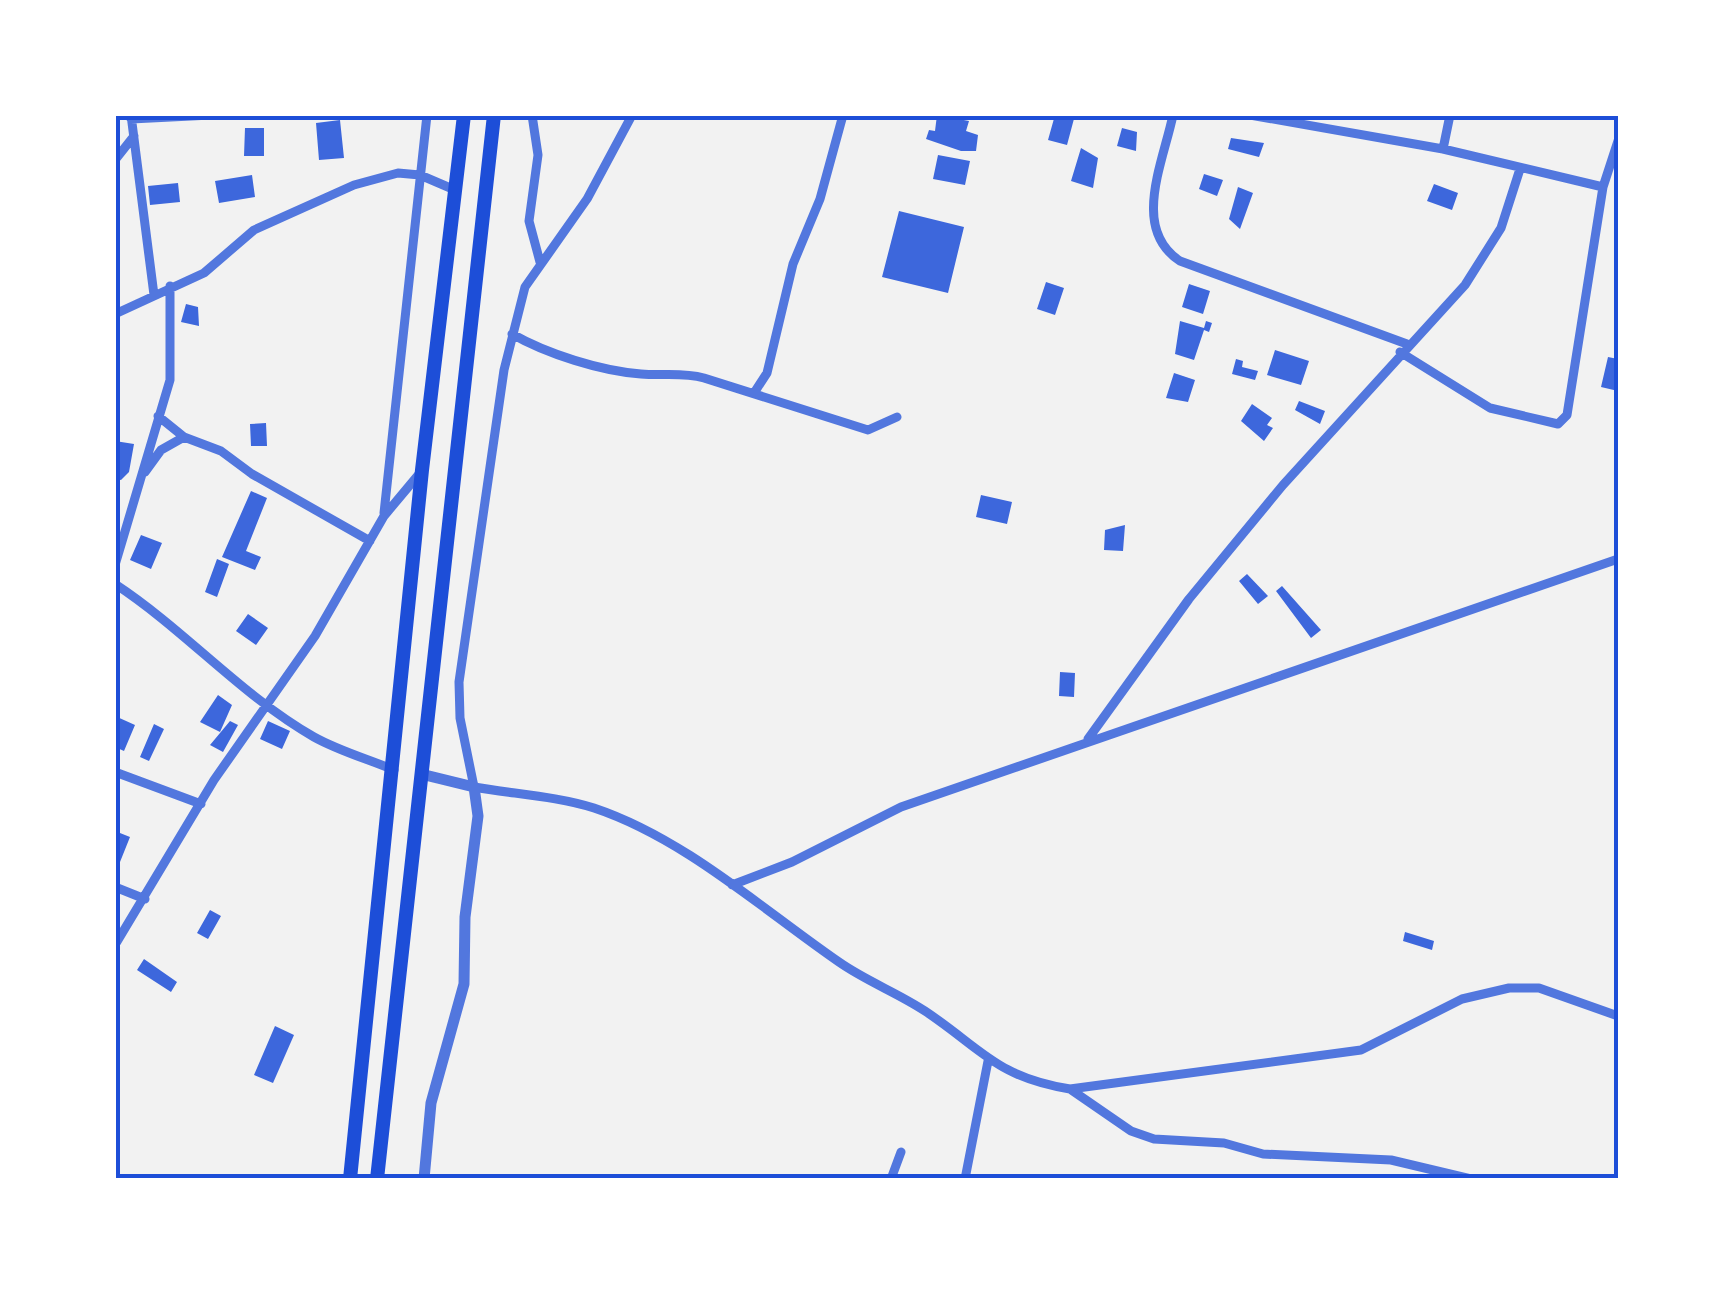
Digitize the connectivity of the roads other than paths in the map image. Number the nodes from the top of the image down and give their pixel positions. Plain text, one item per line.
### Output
1 (211, 115) edge
2 (426, 115) edge
3 (464, 115) edge
4 (494, 115) edge
5 (532, 115) edge
6 (842, 115) edge
7 (1173, 115) edge
8 (1250, 115) edge
9 (1450, 115) edge
10 (628, 116) edge
11 (131, 117) edge
12 (134, 136) junction
13 (1618, 141) edge
14 (1443, 149) junction
15 (115, 160) edge
16 (1520, 169) junction
17 (420, 175) junction
18 (1603, 188) junction
19 (455, 190) junction
20 (540, 262) junction
21 (170, 286) junction
22 (154, 295) junction
23 (115, 314) edge
24 (512, 334) junction
25 (1404, 348) junction
26 (754, 394) junction
27 (158, 416) junction
28 (897, 417) dead end
29 (184, 437) junction
30 (422, 470) junction
31 (142, 477) junction
32 (384, 516) junction
33 (370, 541) junction
34 (1618, 558) edge
35 (115, 565) edge
36 (115, 584) edge
37 (268, 703) junction
38 (1086, 742) junction
39 (394, 770) junction
40 (115, 772) edge
41 (421, 774) junction
42 (474, 786) junction
43 (201, 804) junction
44 (115, 886) edge
45 (732, 886) junction
46 (145, 899) junction
47 (115, 945) edge
48 (1618, 1016) edge
49 (988, 1061) junction
50 (1070, 1089) junction
51 (900, 1152) dead end
52 (350, 1179) edge
53 (377, 1179) edge
54 (424, 1179) edge
55 (891, 1179) edge
56 (964, 1179) edge
57 (1471, 1179) edge

1 - 11 street
2 - 17 street
3 - 19 main road
4 - 41 main road
5 - 20 street
6 - 26 street
7 - 25 street
8 - 14 street
9 - 14 street
10 - 20 street
11 - 12 street
12 - 15 street
12 - 22 street
13 - 18 street
14 - 16 street
16 - 18 street
16 - 25 street
17 - 19 street
17 - 21 street
17 - 32 street
18 - 25 street
19 - 30 main road
20 - 24 street
21 - 22 street
21 - 27 street
22 - 23 street
24 - 26 street
24 - 42 street
25 - 38 street
26 - 28 street
27 - 29 street
27 - 31 street
29 - 31 street
29 - 33 street
30 - 32 street
30 - 39 main road
31 - 35 street
32 - 33 street
33 - 37 street
34 - 38 street
36 - 37 street
37 - 39 street
37 - 43 street
38 - 45 street
39 - 52 main road
40 - 43 street
41 - 42 street
41 - 53 main road
42 - 45 street
42 - 54 street
43 - 46 street
44 - 46 street
45 - 49 street
46 - 47 street
48 - 50 street
49 - 50 street
49 - 56 street
50 - 57 street
51 - 55 street

